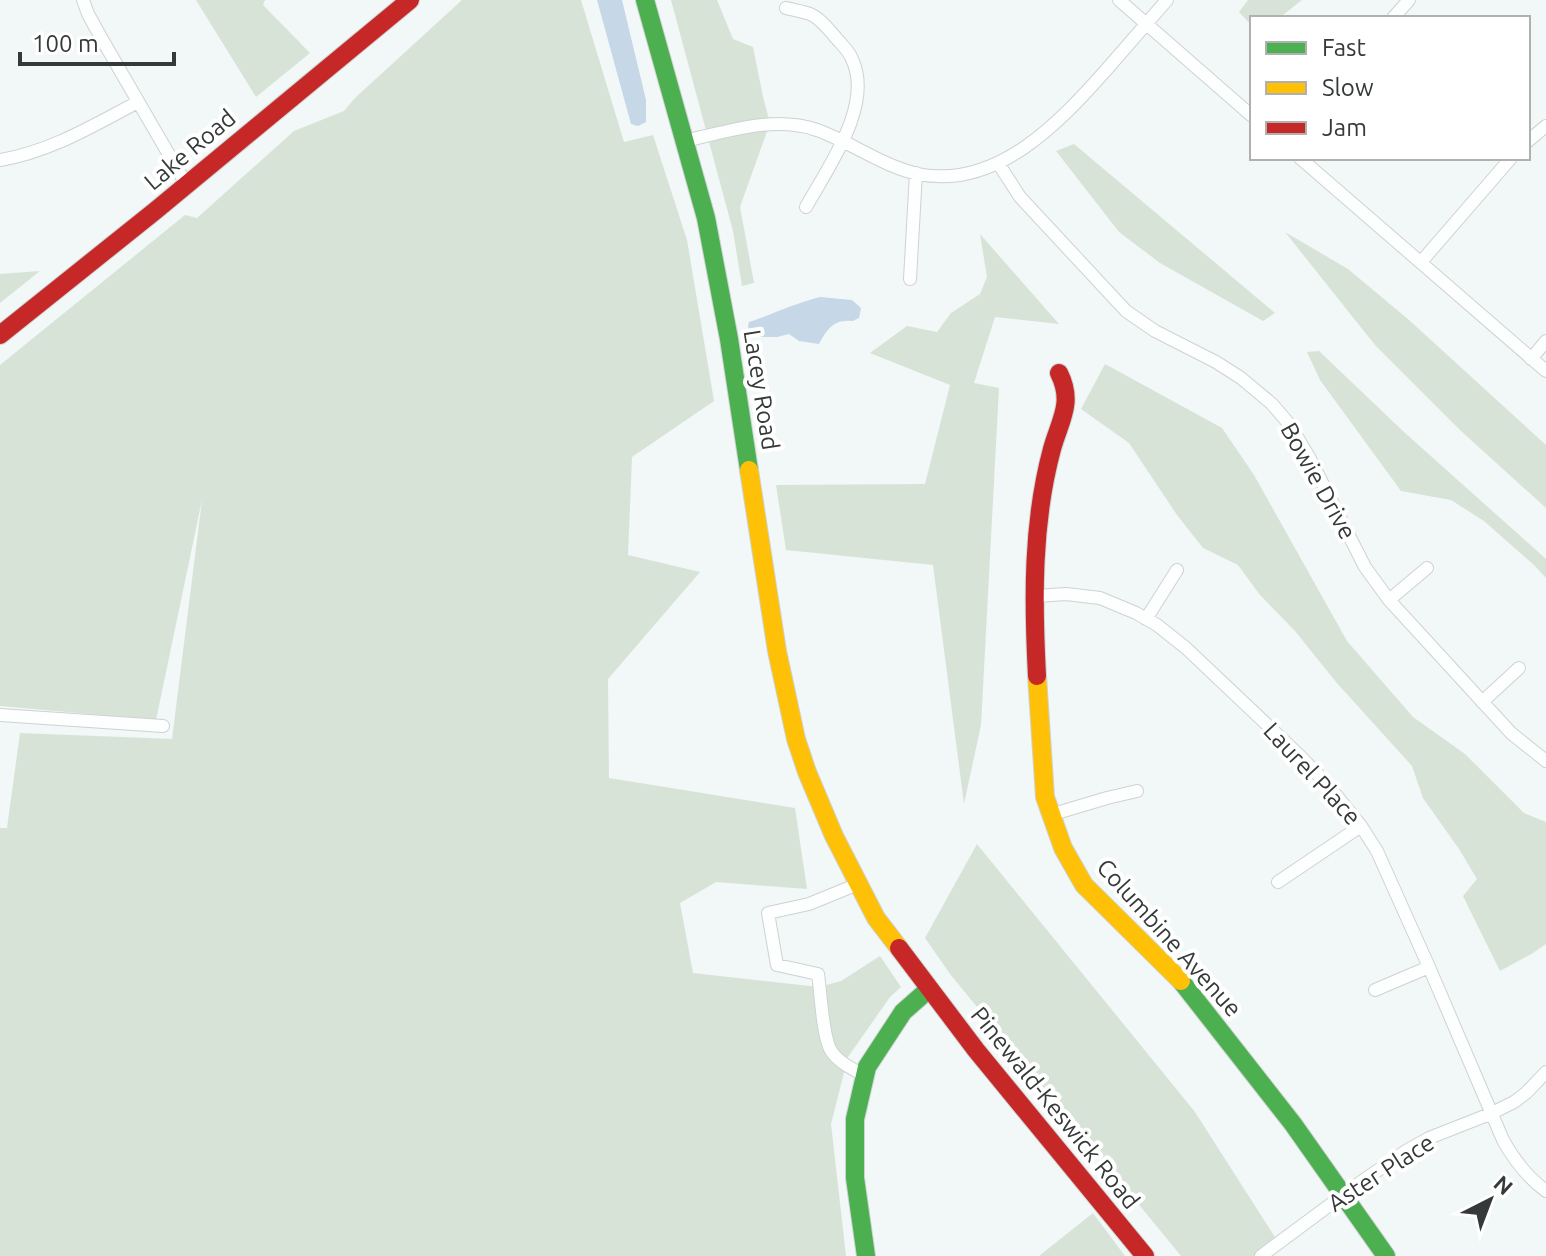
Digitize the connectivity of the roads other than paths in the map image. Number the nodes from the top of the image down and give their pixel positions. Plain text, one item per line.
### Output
1 (83, 0) edge
2 (410, 0) edge
3 (645, 0) edge
4 (1119, 0) edge
5 (1167, 0) edge
6 (1409, 0) edge
7 (786, 8) dead end
8 (1395, 16) edge
9 (1147, 24) junction
10 (138, 102) junction
11 (1250, 114) edge
12 (1546, 126) edge
13 (1530, 139) edge
14 (684, 141) junction
15 (842, 141) junction
16 (0, 160) edge
17 (1302, 160) edge
18 (1509, 160) edge
19 (998, 163) junction
20 (916, 173) junction
21 (186, 184) junction
22 (806, 207) dead end
23 (1421, 262) junction
24 (910, 279) dead end
25 (0, 335) edge
26 (1546, 341) edge
27 (1531, 359) junction
28 (1546, 371) edge
29 (1059, 373) dead end
30 (1427, 568) dead end
31 (1177, 570) dead end
32 (1036, 596) junction
33 (1389, 600) junction
34 (1146, 619) junction
35 (1519, 668) dead end
36 (1482, 702) junction
37 (0, 715) edge
38 (163, 726) dead end
39 (1546, 761) edge
40 (1137, 791) dead end
41 (1050, 815) junction
42 (1361, 826) junction
43 (1278, 882) dead end
44 (858, 884) junction
45 (1429, 967) junction
46 (929, 989) junction
47 (1375, 990) dead end
48 (1546, 1072) edge
49 (865, 1076) junction
50 (1490, 1114) junction
51 (1546, 1191) edge
52 (1343, 1196) junction
53 (866, 1256) edge
54 (1145, 1256) edge
55 (1261, 1256) edge
56 (1386, 1256) edge

1 - 10 street
2 - 21 main road, Lake Road
3 - 14 main road, Lacey Road
4 - 9 street
5 - 9 street
6 - 8 street
7 - 15 street
9 - 11 street
9 - 19 street
10 - 16 street
10 - 21 street
12 - 13 street
14 - 15 street
14 - 44 main road, Lacey Road
15 - 20 street
15 - 22 street
17 - 23 street
18 - 23 street
19 - 20 street
19 - 33 street, Bowie Drive
20 - 24 street
21 - 25 main road, Lake Road
23 - 27 street
26 - 27 street
27 - 28 street
29 - 32 main road, Columbine Avenue
30 - 33 street
31 - 34 street
32 - 34 street, Laurel Place
32 - 41 main road, Columbine Avenue
33 - 36 street, Bowie Drive
34 - 42 street, Laurel Place
35 - 36 street
36 - 39 street, Bowie Drive
37 - 38 street
40 - 41 street
41 - 52 main road, Columbine Avenue
42 - 43 street
42 - 45 street, Laurel Place
44 - 46 main road, Pinewald-Keswick Road
44 - 49 street
45 - 47 street
45 - 50 street, Laurel Place
46 - 49 main road
46 - 54 main road, Pinewald-Keswick Road
48 - 50 street, Aster Place
49 - 53 main road
50 - 51 street, Laurel Place
50 - 52 street, Aster Place
52 - 55 street, Aster Place
52 - 56 main road, Columbine Avenue

